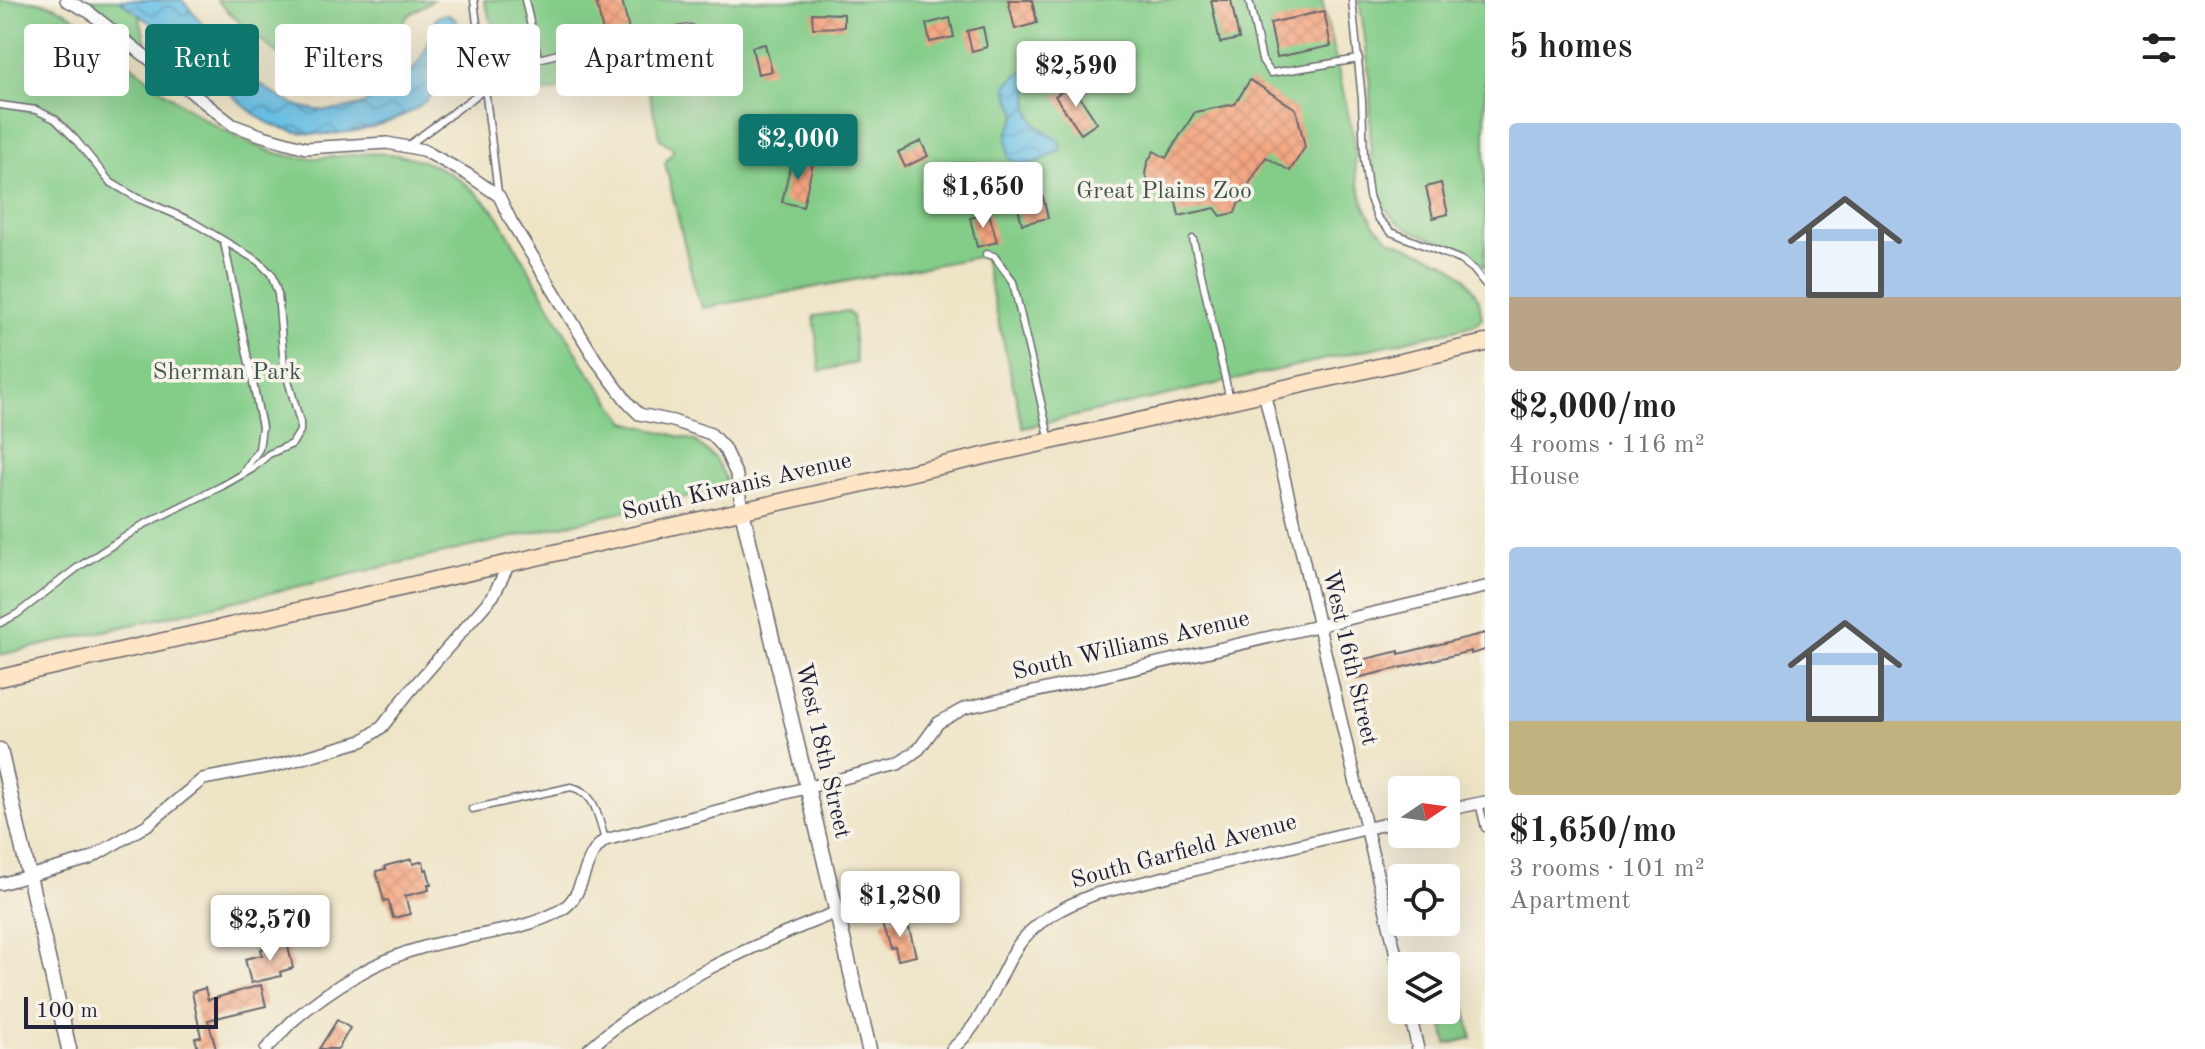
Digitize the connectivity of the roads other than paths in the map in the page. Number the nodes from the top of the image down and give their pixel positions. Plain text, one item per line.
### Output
1 (66, 0) edge
2 (474, 0) edge
3 (525, 0) edge
4 (1249, 0) edge
5 (1352, 0) edge
6 (477, 24) edge
7 (530, 24) edge
8 (1359, 59) junction
9 (475, 96) edge
10 (486, 96) edge
11 (0, 105) edge
12 (406, 147) junction
13 (499, 196) junction
14 (1193, 239) dead end
15 (224, 242) junction
16 (986, 254) dead end
17 (1485, 284) edge
18 (1485, 343) edge
19 (1264, 392) junction
20 (1230, 400) junction
21 (1050, 441) junction
22 (244, 471) junction
23 (742, 511) junction
24 (509, 564) junction
25 (1485, 587) edge
26 (0, 623) edge
27 (1319, 624) junction
28 (0, 678) edge
29 (0, 750) edge
30 (809, 788) junction
31 (1482, 802) edge
32 (1460, 807) edge
33 (472, 809) dead end
34 (1388, 823) edge
35 (1366, 828) junction
36 (1485, 828) edge
37 (605, 840) junction
38 (30, 878) junction
39 (0, 884) edge
40 (837, 912) junction
41 (1395, 952) edge
42 (1412, 1024) edge
43 (603, 1037) junction
44 (69, 1049) edge
45 (266, 1049) edge
46 (589, 1049) edge
47 (608, 1049) edge
48 (869, 1049) edge
49 (952, 1049) edge
50 (1418, 1049) edge

1 - 12 street
2 - 6 lane
3 - 7 lane
4 - 8 lane
5 - 8 lane
8 - 17 lane
9 - 12 lane
10 - 13 lane
11 - 15 lane
12 - 13 street
13 - 23 street
14 - 20 lane
15 - 22 lane
15 - 22 lane
16 - 21 lane
18 - 19 main road, South Kiwanis Avenue
19 - 20 main road, South Kiwanis Avenue
19 - 27 street, West 16th Street
20 - 21 main road, South Kiwanis Avenue
21 - 23 main road, South Kiwanis Avenue
22 - 26 lane
23 - 24 main road, South Kiwanis Avenue
23 - 30 street, West 18th Street
24 - 28 main road, South Kiwanis Avenue
24 - 38 street
25 - 27 street, South Williams Avenue
27 - 30 street, South Williams Avenue
27 - 35 street, West 16th Street
29 - 38 street
30 - 37 street, South Williams Avenue
30 - 40 street, West 18th Street
31 - 32 street
31 - 36 lane
33 - 37 lane
34 - 35 street, South Garfield Avenue
35 - 41 street, West 16th Street
35 - 49 street, South Garfield Avenue
37 - 45 street
38 - 39 street
38 - 44 street
40 - 43 street
40 - 48 street, West 18th Street
42 - 50 street
43 - 46 street
43 - 47 street

